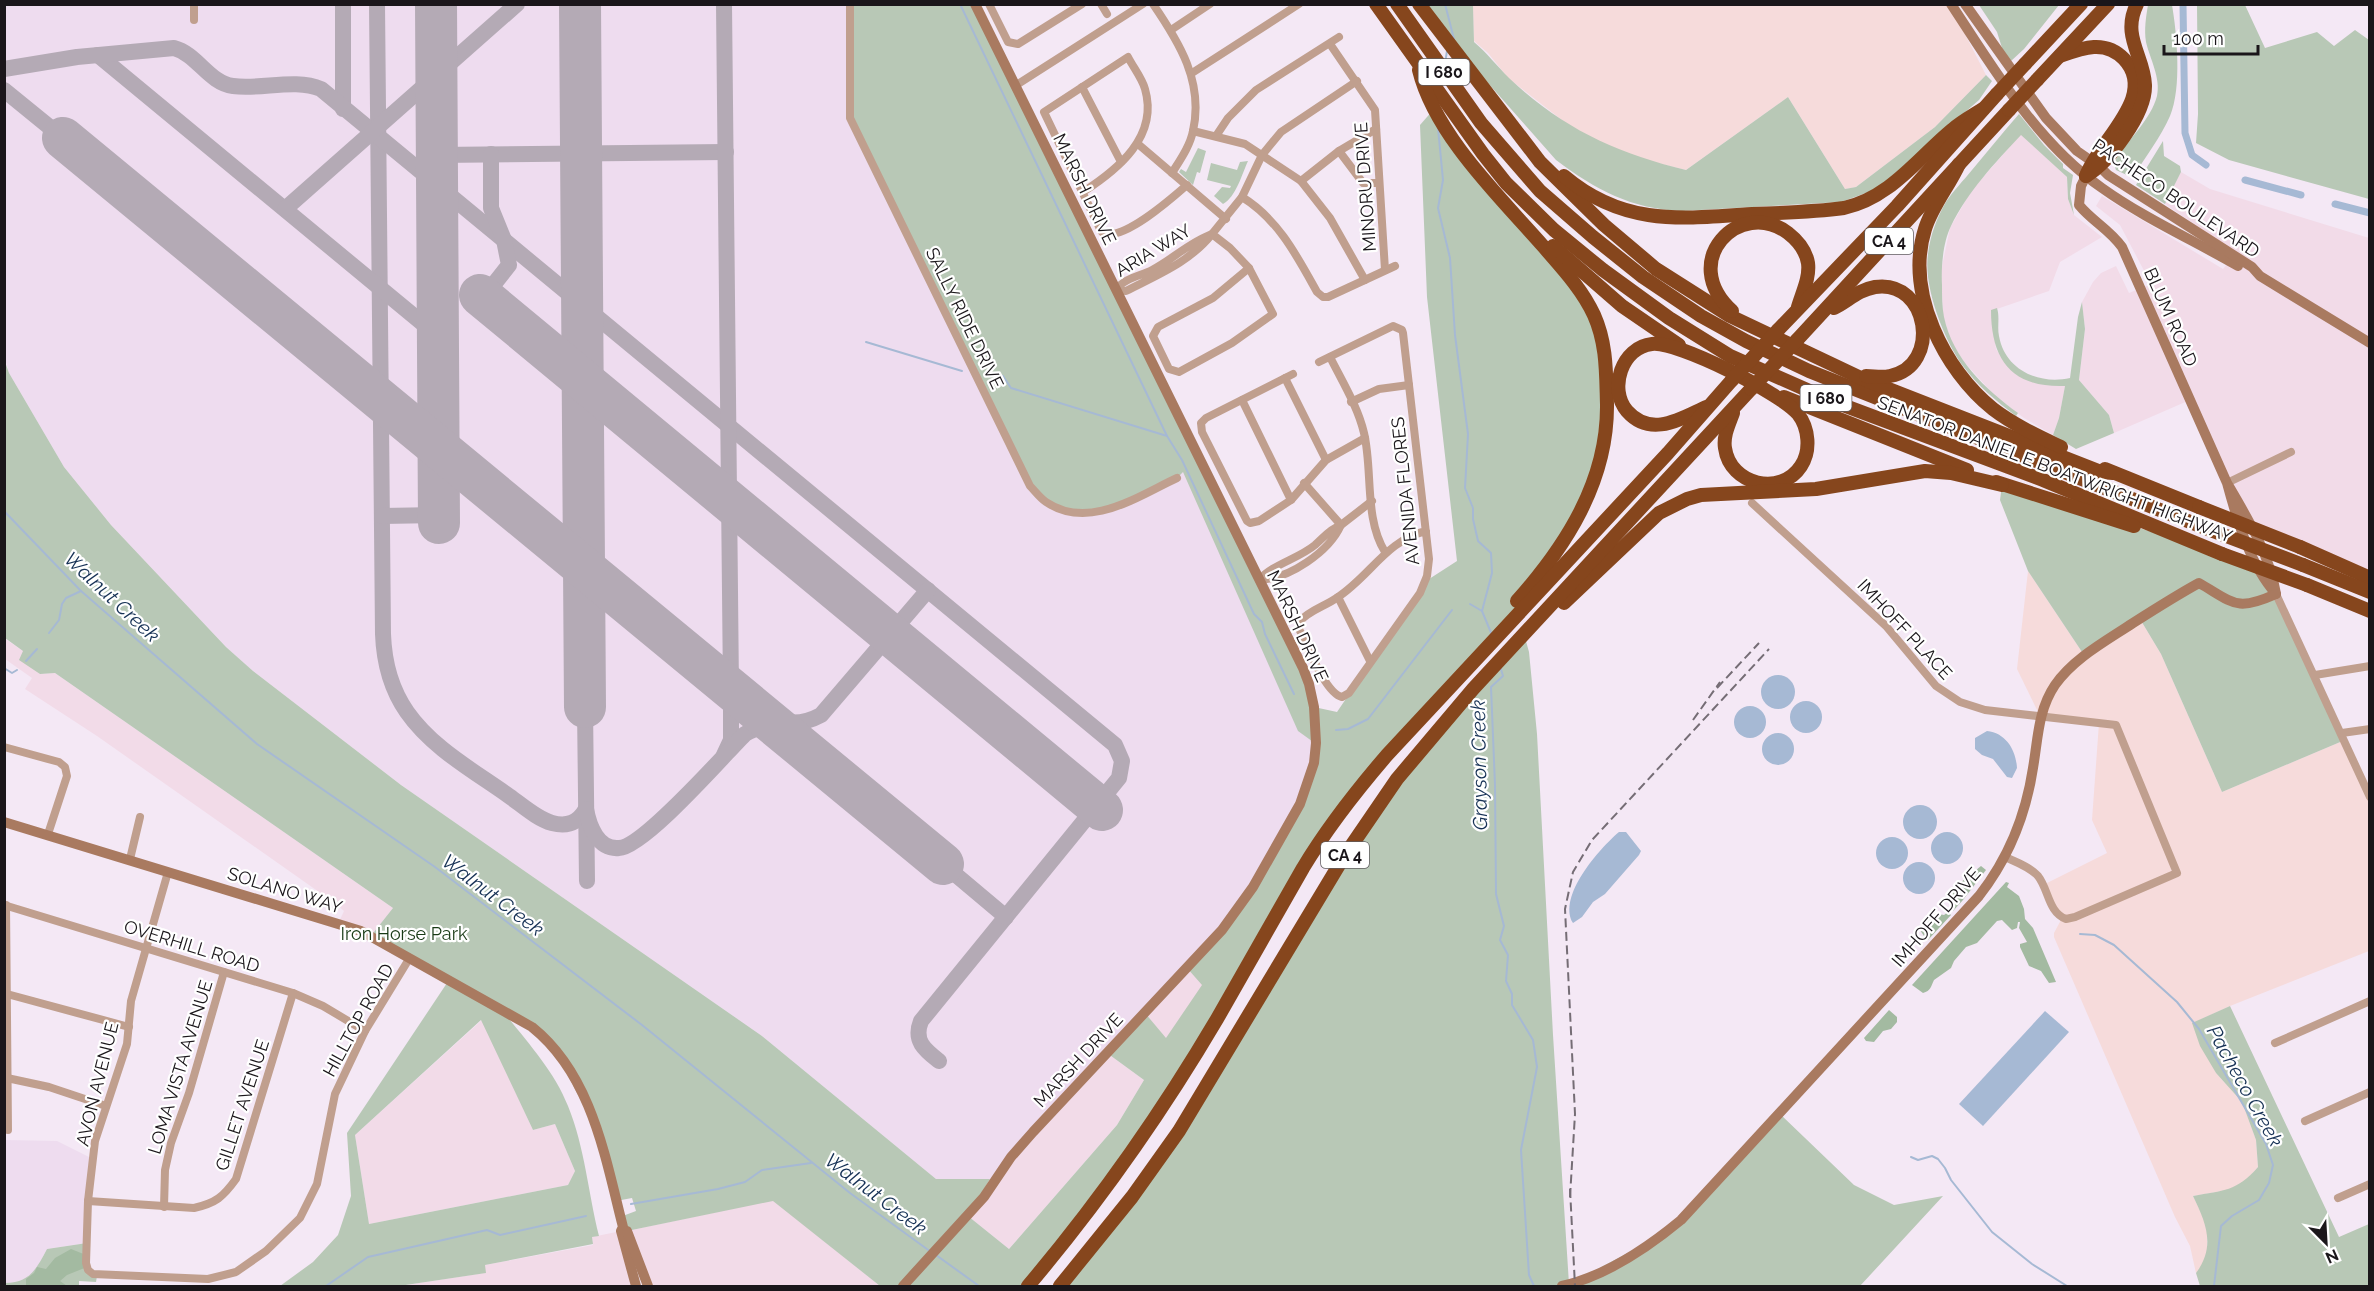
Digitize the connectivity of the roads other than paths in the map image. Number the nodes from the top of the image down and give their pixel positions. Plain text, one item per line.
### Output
1 (194, 4) edge
2 (850, 4) edge
3 (975, 4) edge
4 (989, 4) edge
5 (1082, 4) edge
6 (1101, 4) edge
7 (1143, 4) edge
8 (1153, 4) edge
9 (1210, 4) edge
10 (1299, 4) edge
11 (1376, 4) edge
12 (1397, 4) edge
13 (1419, 4) edge
14 (1951, 4) edge
15 (1965, 4) edge
16 (2066, 4) edge
17 (2081, 4) edge
18 (2108, 4) edge
19 (2137, 4) edge
20 (1107, 14) dead end
21 (194, 20) dead end
22 (1171, 30) junction
23 (2052, 35) junction
24 (1339, 37) dead end
25 (1330, 44) junction
26 (2060, 56) junction
27 (1416, 62) junction
28 (1192, 73) junction
29 (1357, 81) junction
30 (1015, 87) junction
31 (1082, 87) junction
32 (1983, 109) junction
33 (1376, 129) junction
34 (1193, 131) junction
35 (1517, 131) junction
36 (1216, 136) junction
37 (1138, 144) junction
38 (1339, 151) junction
39 (1262, 155) junction
40 (1121, 162) junction
41 (1959, 164) junction
42 (2096, 164) junction
43 (1172, 173) junction
44 (2086, 176) junction
45 (1484, 179) junction
46 (1301, 181) junction
47 (1378, 183) junction
48 (1187, 185) junction
49 (1083, 192) junction
50 (1242, 196) junction
51 (1226, 219) junction
52 (1212, 234) junction
53 (1395, 266) dead end
54 (1249, 268) junction
55 (1385, 270) junction
56 (2260, 276) junction
57 (1365, 280) junction
58 (1116, 290) junction
59 (1796, 311) junction
60 (1818, 316) junction
61 (1748, 324) junction
62 (2370, 343) edge
63 (1694, 354) junction
64 (1330, 357) junction
65 (1319, 362) dead end
66 (1852, 373) junction
67 (1409, 385) junction
68 (1771, 393) junction
69 (1242, 400) junction
70 (1351, 402) junction
71 (1711, 405) junction
72 (1736, 406) junction
73 (1365, 438) junction
74 (2291, 452) dead end
75 (1326, 460) junction
76 (2113, 473) junction
77 (1177, 478) dead end
78 (1304, 483) junction
79 (2227, 483) junction
80 (2002, 485) junction
81 (1291, 500) junction
82 (1372, 501) junction
83 (1752, 503) dead end
84 (1341, 525) junction
85 (1426, 531) junction
86 (1385, 552) junction
87 (2222, 554) junction
88 (2370, 578) edge
89 (1259, 580) junction
90 (2370, 592) edge
91 (2276, 594) junction
92 (1338, 597) junction
93 (1522, 602) junction
94 (2370, 611) edge
95 (1522, 638) junction
96 (1370, 661) junction
97 (2370, 666) edge
98 (2315, 675) junction
99 (2040, 716) junction
100 (2370, 729) edge
101 (2342, 733) junction
102 (4, 747) edge
103 (2370, 797) edge
104 (140, 817) dead end
105 (4, 822) edge
106 (48, 834) junction
107 (2006, 857) junction
108 (129, 859) junction
109 (168, 872) junction
110 (5, 905) edge
111 (146, 947) junction
112 (409, 959) junction
113 (224, 972) junction
114 (293, 993) junction
115 (7, 994) junction
116 (2370, 1001) edge
117 (129, 1027) junction
118 (365, 1031) junction
119 (2275, 1042) dead end
120 (7, 1078) junction
121 (2370, 1092) edge
122 (106, 1106) junction
123 (2305, 1121) dead end
124 (8, 1130) dead end
125 (2370, 1184) edge
126 (2338, 1198) dead end
127 (88, 1201) junction
128 (164, 1207) junction
129 (623, 1227) junction
130 (90, 1272) joint
131 (1063, 1282) edge
132 (903, 1286) edge
133 (1563, 1286) edge
134 (636, 1287) edge
135 (648, 1287) edge
136 (1028, 1287) edge

1 - 21 street
2 - 77 street, SALLY RIDE DRIVE
3 - 30 street, MARSH DRIVE
4 - 5 street
6 - 20 street
7 - 30 street
8 - 22 street
9 - 22 street
10 - 28 street
11 - 27 highway, SENATOR DANIEL E BOATWRIGHT HIGHWAY / I 680
12 - 90 highway, SENATOR DANIEL E BOATWRIGHT HIGHWAY / I 680, bridge
13 - 35 highway
14 - 44 street, PACHECO BOULEVARD
15 - 42 street, PACHECO BOULEVARD
16 - 23 highway
17 - 23 highway, CA 4
18 - 26 highway, CA 4
19 - 42 highway
22 - 28 street
23 - 32 highway, CA 4, bridge
24 - 25 street
25 - 29 street, MINORU DRIVE
25 - 36 street
26 - 41 highway, CA 4, bridge
26 - 42 highway
27 - 45 highway
27 - 87 highway, SENATOR DANIEL E BOATWRIGHT HIGHWAY / I 680
28 - 34 street
29 - 33 street, MINORU DRIVE
29 - 39 street, ARIA WAY
30 - 58 street, MARSH DRIVE
31 - 37 street
31 - 40 street
31 - 49 street
32 - 35 highway
32 - 59 highway, CA 4
33 - 38 street
33 - 47 street, MINORU DRIVE
34 - 36 street
34 - 43 street
35 - 61 highway
36 - 39 street
37 - 40 street
37 - 43 street
38 - 46 street
38 - 47 street
39 - 46 street
39 - 50 street, ARIA WAY
40 - 49 street
41 - 60 highway, CA 4
41 - 76 highway
42 - 44 highway
42 - 56 street, PACHECO BOULEVARD
43 - 48 street
44 - 56 street, PACHECO BOULEVARD
44 - 79 street, BLUM ROAD
45 - 63 highway
45 - 93 highway
46 - 57 street
47 - 55 street, MINORU DRIVE
48 - 49 street
48 - 51 street
50 - 51 street, ARIA WAY
50 - 57 street
51 - 52 street, ARIA WAY
52 - 54 street
52 - 58 street, ARIA WAY
53 - 55 street
54 - 54 street
55 - 57 street
56 - 62 street, PACHECO BOULEVARD
58 - 89 street, MARSH DRIVE
59 - 61 highway
59 - 71 highway, CA 4, bridge
60 - 66 highway
60 - 72 highway, CA 4, bridge
61 - 66 highway
63 - 68 highway
63 - 71 highway
64 - 65 street
64 - 67 street, AVENIDA FLORES
64 - 70 street
66 - 76 highway
67 - 70 street
67 - 85 street, AVENIDA FLORES
68 - 72 highway
68 - 80 highway
69 - 75 street
69 - 81 street
69 - 81 street
70 - 73 street
71 - 93 highway, CA 4
72 - 95 highway, CA 4
73 - 75 street
73 - 82 street
74 - 79 street
75 - 78 street
76 - 88 highway, bridge
78 - 81 street
78 - 84 street
79 - 91 street, BLUM ROAD
80 - 87 highway
80 - 95 highway
82 - 84 street
82 - 86 street
83 - 99 street, IMHOFF PLACE
84 - 89 street
85 - 86 street
85 - 96 street, AVENIDA FLORES
86 - 92 street
87 - 94 highway, SENATOR DANIEL E BOATWRIGHT HIGHWAY / I 680, bridge
89 - 132 street, MARSH DRIVE
91 - 98 street, BLUM ROAD
91 - 99 street, IMHOFF DRIVE
92 - 96 street
92 - 96 street, AVENIDA FLORES
93 - 136 highway, CA 4
95 - 131 highway, CA 4
97 - 98 street
98 - 101 street, BLUM ROAD
99 - 107 street, IMHOFF DRIVE
99 - 107 street, IMHOFF PLACE
100 - 101 street
101 - 103 street, BLUM ROAD
102 - 106 street
104 - 108 street
105 - 106 street, SOLANO WAY
106 - 108 street, SOLANO WAY
107 - 133 street, IMHOFF DRIVE
108 - 109 street, SOLANO WAY
109 - 111 street, AVON AVENUE
109 - 112 street, SOLANO WAY
110 - 111 street, OVERHILL ROAD
110 - 115 street
111 - 113 street, OVERHILL ROAD
111 - 117 street, AVON AVENUE
112 - 118 street, HILLTOP ROAD
112 - 129 street, SOLANO WAY
113 - 114 street, OVERHILL ROAD
113 - 128 street, LOMA VISTA AVENUE
114 - 118 street, OVERHILL ROAD
114 - 128 street, GILLET AVENUE
115 - 117 street
115 - 120 street
116 - 119 street
117 - 122 street, AVON AVENUE
118 - 130 street, HILLTOP ROAD
120 - 122 street
120 - 124 street
121 - 123 street
122 - 127 street, AVON AVENUE
125 - 126 street
127 - 128 street, GILLET AVENUE
127 - 130 street, AVON AVENUE
129 - 134 street, SOLANO WAY
129 - 135 street, SOLANO WAY

